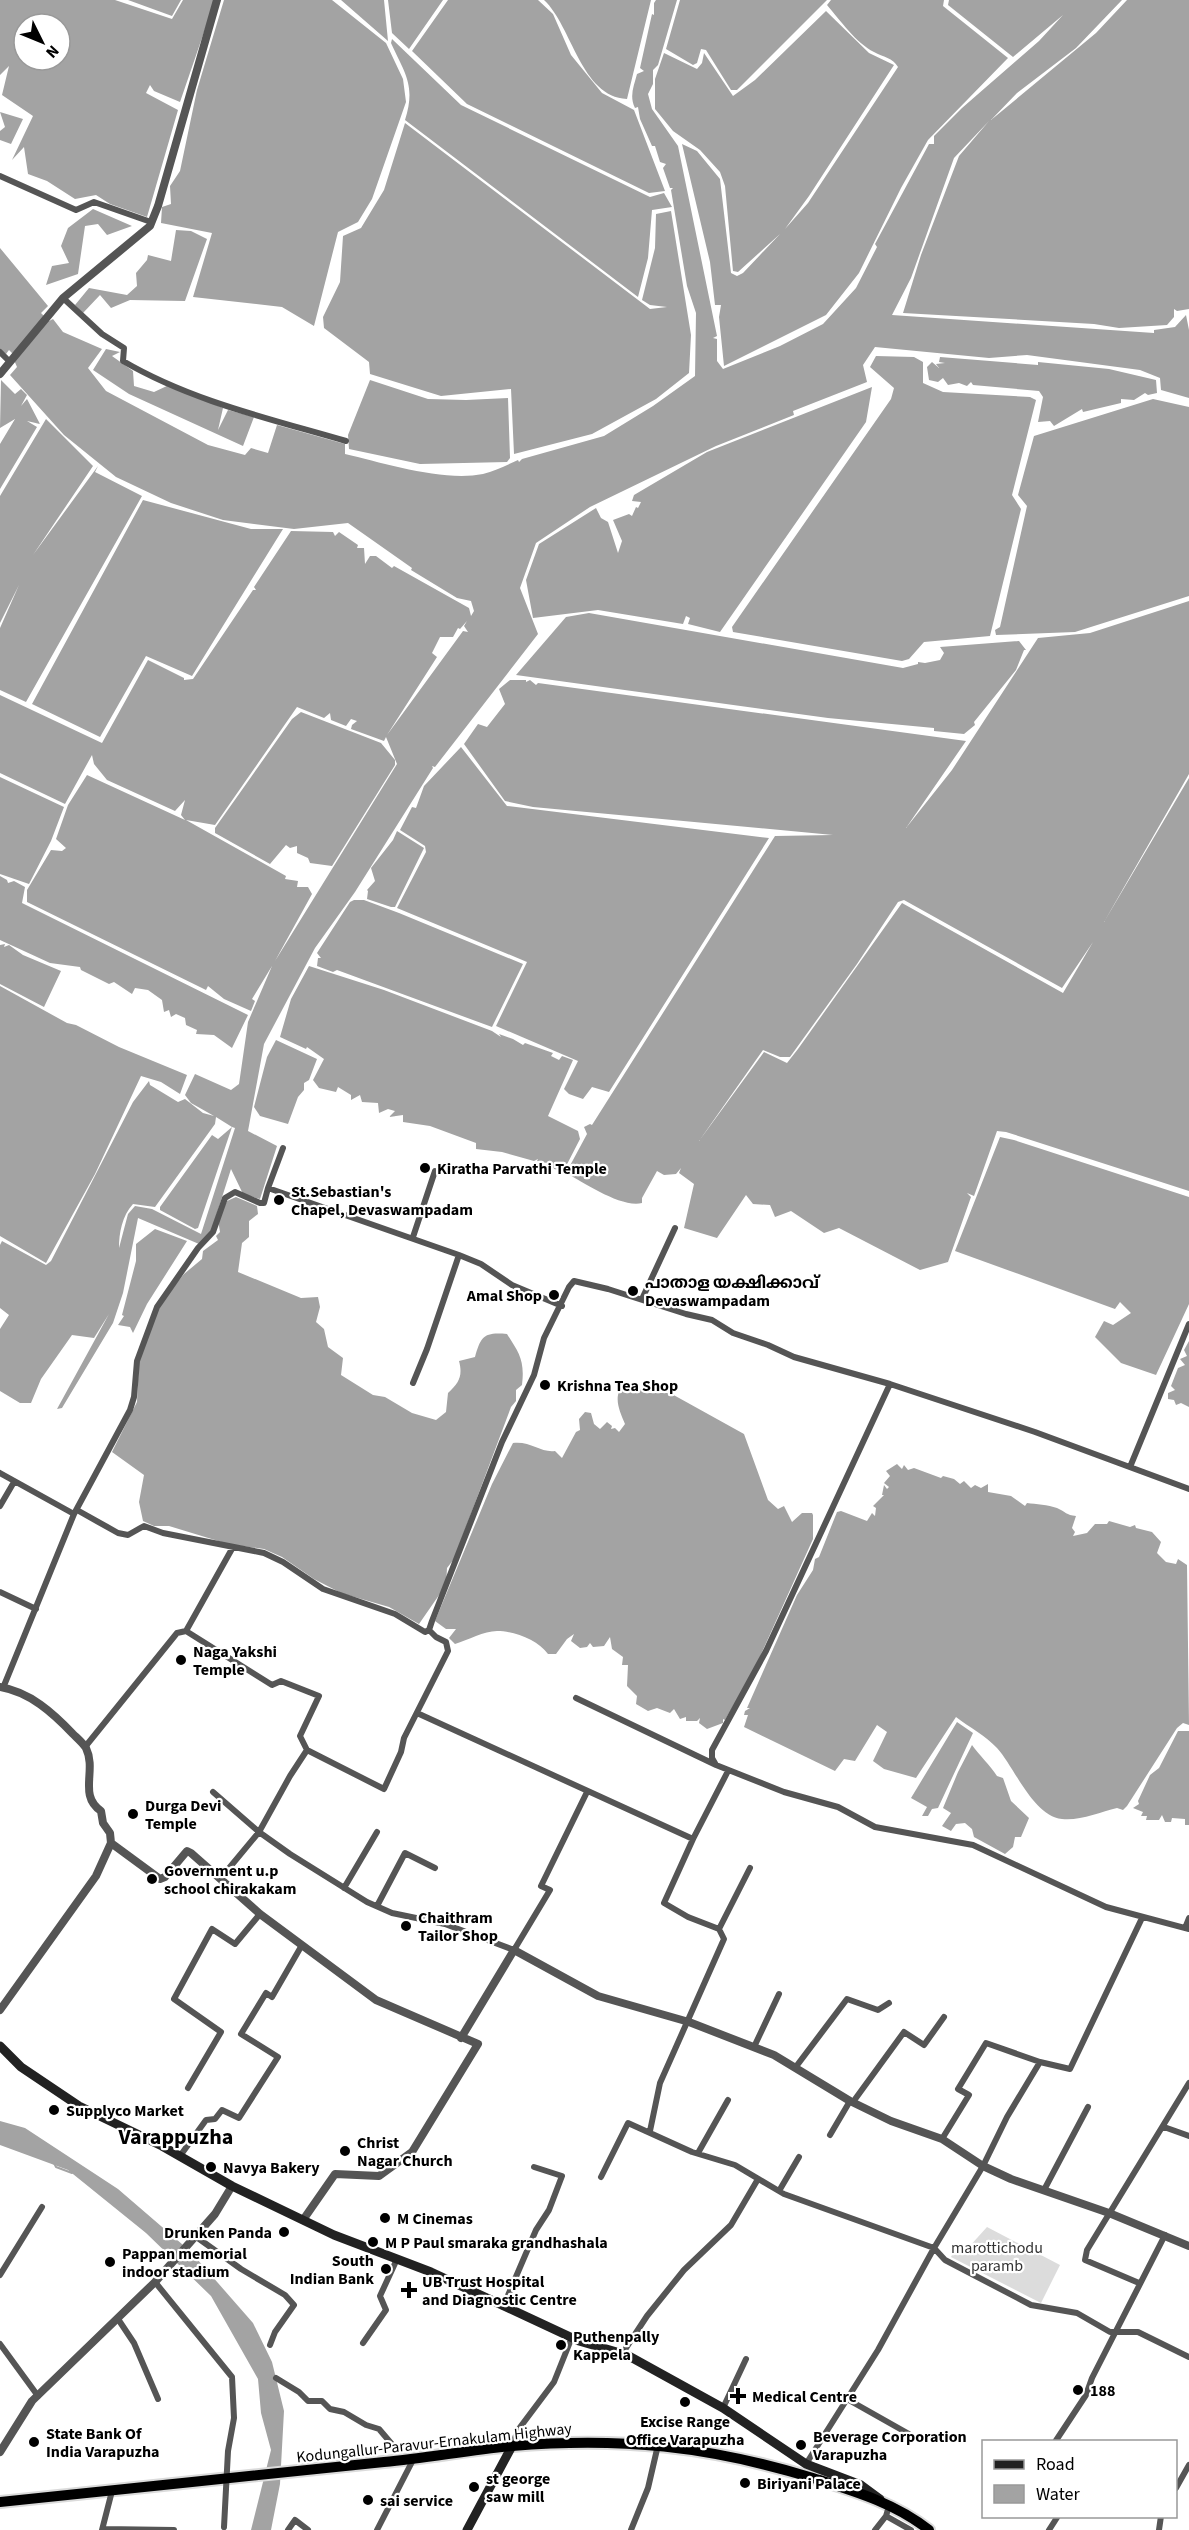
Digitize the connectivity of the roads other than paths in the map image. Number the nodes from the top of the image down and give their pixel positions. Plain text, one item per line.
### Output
1 (217, 0) edge
2 (0, 176) edge
3 (151, 222) junction
4 (63, 298) junction
5 (0, 352) edge
6 (9, 361) junction
7 (0, 374) edge
8 (346, 441) dead end
9 (283, 1148) dead end
10 (435, 1171) dead end
11 (268, 1188) junction
12 (675, 1228) dead end
13 (413, 1237) junction
14 (459, 1255) junction
15 (642, 1299) junction
16 (562, 1306) junction
17 (1189, 1324) edge
18 (413, 1383) dead end
19 (890, 1384) junction
20 (1130, 1467) junction
21 (0, 1473) edge
22 (14, 1482) junction
23 (1189, 1489) edge
24 (0, 1506) edge
25 (76, 1512) junction
26 (233, 1547) junction
27 (0, 1592) edge
28 (36, 1610) junction
29 (429, 1630) junction
30 (186, 1631) junction
31 (1, 1687) edge
32 (576, 1698) dead end
33 (417, 1713) junction
34 (85, 1747) junction
35 (307, 1750) junction
36 (716, 1765) junction
37 (728, 1772) junction
38 (213, 1792) dead end
39 (587, 1792) junction
40 (259, 1832) junction
41 (377, 1832) dead end
42 (693, 1839) junction
43 (111, 1843) junction
44 (435, 1868) dead end
45 (750, 1868) dead end
46 (220, 1879) junction
47 (344, 1888) junction
48 (377, 1906) junction
49 (260, 1914) junction
50 (1142, 1918) junction
51 (1189, 1918) edge
52 (718, 1929) junction
53 (1187, 1929) edge
54 (302, 1945) junction
55 (514, 1950) junction
56 (778, 1994) dead end
57 (889, 2003) dead end
58 (0, 2010) edge
59 (944, 2017) dead end
60 (689, 2022) junction
61 (462, 2038) junction
62 (0, 2046) edge
63 (754, 2047) junction
64 (1040, 2062) junction
65 (795, 2068) junction
66 (1189, 2083) edge
67 (188, 2088) dead end
68 (728, 2100) dead end
69 (852, 2101) junction
70 (1088, 2107) dead end
71 (1164, 2127) junction
72 (650, 2131) junction
73 (830, 2135) dead end
74 (1189, 2136) edge
75 (942, 2139) junction
76 (698, 2153) junction
77 (180, 2156) junction
78 (799, 2157) dead end
79 (983, 2166) junction
80 (534, 2167) dead end
81 (601, 2177) dead end
82 (758, 2179) junction
83 (232, 2186) junction
84 (1044, 2190) junction
85 (779, 2191) junction
86 (42, 2207) dead end
87 (1110, 2213) junction
88 (303, 2220) junction
89 (1165, 2235) junction
90 (195, 2236) junction
91 (1189, 2246) edge
92 (934, 2248) junction
93 (397, 2259) junction
94 (0, 2275) edge
95 (155, 2282) junction
96 (1139, 2283) junction
97 (503, 2307) junction
98 (118, 2319) junction
99 (1116, 2332) junction
100 (572, 2337) junction
101 (363, 2343) dead end
102 (0, 2344) edge
103 (270, 2345) dead end
104 (622, 2354) junction
105 (1189, 2357) edge
106 (746, 2359) dead end
107 (276, 2378) dead end
108 (39, 2396) junction
109 (158, 2399) dead end
110 (847, 2399) junction
111 (723, 2408) junction
112 (909, 2434) dead end
113 (1056, 2440) edge
114 (658, 2444) junction
115 (512, 2446) junction
116 (396, 2449) dead end
117 (0, 2452) edge
118 (414, 2457) junction
119 (806, 2464) junction
120 (1189, 2465) edge
121 (225, 2479) junction
122 (1177, 2486) edge
123 (112, 2491) junction
124 (0, 2502) edge
125 (888, 2511) junction
126 (224, 2527) dead end
127 (103, 2530) edge
128 (174, 2530) edge
129 (288, 2530) edge
130 (308, 2530) edge
131 (377, 2530) edge
132 (467, 2530) edge
133 (630, 2530) edge
134 (875, 2530) edge
135 (911, 2530) edge
136 (929, 2530) edge

1 - 3 street
2 - 3 street
3 - 4 street
4 - 6 street
4 - 8 street
5 - 6 street
6 - 7 street
9 - 11 street
10 - 13 street
11 - 13 street
11 - 25 street
12 - 15 street
13 - 14 street
14 - 16 street
14 - 18 street
15 - 16 street
15 - 19 street
16 - 29 street
17 - 20 street
19 - 20 street
19 - 36 street
20 - 23 street
21 - 22 street
22 - 24 street
22 - 25 street
25 - 26 street
25 - 28 street
26 - 29 street
26 - 30 street
27 - 28 street
28 - 31 street
29 - 33 street
30 - 34 street
30 - 35 street
31 - 34 street
32 - 36 street
33 - 35 street
33 - 39 street
34 - 43 street
35 - 40 street
36 - 37 street
37 - 42 street
37 - 50 street
38 - 40 street
39 - 42 street
39 - 55 street
40 - 46 street
40 - 47 street
41 - 47 street
42 - 52 street
43 - 46 street
43 - 58 street
44 - 48 street
45 - 52 street
46 - 49 street
47 - 48 street
48 - 55 street
49 - 54 street
49 - 67 street
50 - 53 street
50 - 64 street
51 - 53 street
52 - 60 street
54 - 61 street
54 - 77 street
55 - 60 street
55 - 61 street
56 - 63 street
57 - 65 street
59 - 69 street
60 - 63 street
60 - 72 street
61 - 88 street
62 - 77 main road
63 - 65 street
64 - 75 street
64 - 79 street
65 - 69 street
66 - 71 street
68 - 76 street
69 - 73 street
69 - 75 street
70 - 84 street
71 - 74 street
71 - 87 street
72 - 76 street
72 - 81 street
75 - 79 street
76 - 82 street
77 - 83 main road
78 - 85 street
79 - 84 street
79 - 92 street
80 - 97 street
82 - 85 street
82 - 104 street
83 - 88 main road
83 - 90 street
84 - 87 street
85 - 92 street
86 - 94 street
87 - 89 street
87 - 96 street
88 - 93 main road
89 - 91 street
89 - 96 street
90 - 95 street
90 - 103 street
92 - 99 street
92 - 110 street
93 - 97 main road
93 - 101 street
95 - 98 street
95 - 121 street
96 - 99 street
97 - 100 main road
98 - 108 street
98 - 109 street
99 - 105 street
99 - 113 street
100 - 104 main road
100 - 115 street
102 - 108 street
104 - 111 main road
106 - 111 street
107 - 116 street
108 - 117 street
110 - 112 street
110 - 119 street
111 - 119 main road
114 - 115 highway, Kodungallur-Paravur-Ernakulam Highway
114 - 125 highway, Kodungallur-Paravur-Ernakulam Highway
114 - 133 street
115 - 118 highway, Kodungallur-Paravur-Ernakulam Highway
115 - 132 main road
118 - 121 highway, Kodungallur-Paravur-Ernakulam Highway
118 - 131 street
119 - 125 main road
120 - 122 street
121 - 123 highway, Kodungallur-Paravur-Ernakulam Highway
121 - 126 street
123 - 124 highway, Kodungallur-Paravur-Ernakulam Highway
123 - 127 street
125 - 134 street
125 - 135 street
125 - 136 highway, Kodungallur-Paravur-Ernakulam Highway
127 - 128 street
129 - 130 street

